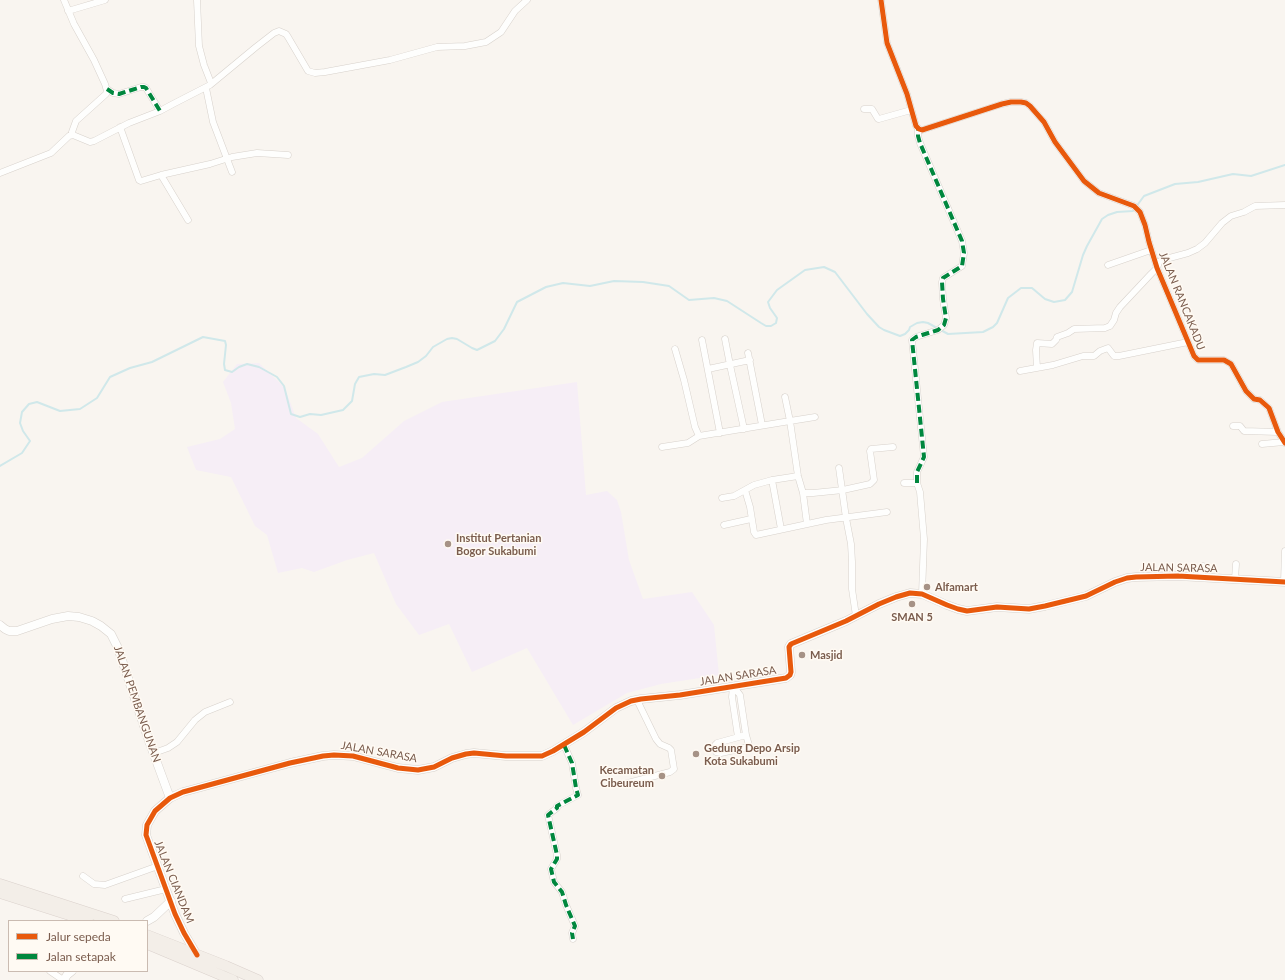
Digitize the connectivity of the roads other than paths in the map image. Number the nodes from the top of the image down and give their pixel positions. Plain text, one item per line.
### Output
1 (64, 0) edge
2 (105, 0) edge
3 (197, 0) edge
4 (526, 0) edge
5 (881, 0) edge
6 (68, 11) junction
7 (211, 83) junction
8 (206, 88) junction
9 (107, 89) junction
10 (864, 109) dead end
11 (911, 110) junction
12 (160, 111) junction
13 (120, 127) junction
14 (918, 128) junction
15 (73, 135) junction
16 (288, 155) dead end
17 (227, 158) junction
18 (232, 172) dead end
19 (0, 173) edge
20 (161, 175) junction
21 (1285, 205) edge
22 (188, 220) dead end
23 (1151, 250) junction
24 (1108, 265) dead end
25 (1157, 268) junction
26 (725, 339) dead end
27 (702, 340) dead end
28 (1188, 342) junction
29 (674, 349) dead end
30 (748, 352) dead end
31 (750, 360) junction
32 (730, 365) junction
33 (1037, 368) junction
34 (708, 369) junction
35 (1020, 371) dead end
36 (786, 397) dead end
37 (816, 417) dead end
38 (790, 421) junction
39 (762, 425) junction
40 (1233, 426) dead end
41 (744, 429) junction
42 (1278, 432) junction
43 (720, 433) junction
44 (699, 436) junction
45 (1285, 443) edge
46 (1262, 444) dead end
47 (893, 446) dead end
48 (662, 447) dead end
49 (839, 468) dead end
50 (798, 476) junction
51 (772, 480) junction
52 (904, 483) dead end
53 (917, 483) junction
54 (744, 490) junction
55 (843, 490) junction
56 (803, 493) junction
57 (722, 498) dead end
58 (887, 512) dead end
59 (846, 518) junction
60 (751, 519) junction
61 (806, 524) junction
62 (724, 525) dead end
63 (781, 529) junction
64 (1285, 551) edge
65 (1236, 564) dead end
66 (1203, 566) dead end
67 (1201, 577) junction
68 (1235, 579) junction
69 (1284, 582) edge
70 (922, 594) junction
71 (856, 616) junction
72 (0, 625) edge
73 (733, 686) junction
74 (637, 700) junction
75 (230, 702) dead end
76 (746, 735) junction
77 (738, 737) junction
78 (564, 745) junction
79 (154, 753) junction
80 (624, 784) dead end
81 (170, 798) junction
82 (158, 866) junction
83 (83, 876) dead end
84 (0, 884) edge
85 (166, 889) junction
86 (0, 893) edge
87 (125, 899) dead end
88 (171, 901) junction
89 (85, 920) edge
90 (111, 920) edge
91 (148, 920) edge
92 (148, 935) edge
93 (573, 939) dead end
94 (149, 946) edge
95 (197, 955) junction
96 (51, 972) edge
97 (71, 972) edge
98 (63, 980) edge
99 (233, 980) edge
100 (258, 980) edge

1 - 6 street
2 - 6 street
3 - 7 street
4 - 7 street
5 - 11 street
6 - 9 street
7 - 8 street
8 - 12 street
8 - 17 street
9 - 12 street
9 - 15 street
10 - 11 street
11 - 14 street
12 - 13 street
13 - 15 street
13 - 20 street
14 - 23 street, JALAN RANCAKADU
14 - 53 street
15 - 19 street
16 - 17 street
17 - 18 street
17 - 20 street
20 - 22 street
21 - 25 street
23 - 24 street
23 - 25 street, JALAN RANCAKADU
25 - 28 street, JALAN RANCAKADU
25 - 33 street
26 - 32 street
27 - 34 street
28 - 33 street
28 - 42 street, JALAN RANCAKADU
29 - 44 street
30 - 31 street
31 - 32 street
31 - 39 street
32 - 34 street
32 - 41 street
33 - 35 street
34 - 43 street
36 - 38 street
37 - 38 street
38 - 39 street
38 - 50 street
39 - 41 street
40 - 42 street
41 - 43 street
42 - 45 street, JALAN RANCAKADU
43 - 44 street
44 - 48 street
45 - 46 street
47 - 55 street
49 - 55 street
50 - 51 street
50 - 56 street
51 - 54 street
51 - 63 street
52 - 53 street
53 - 70 street
54 - 57 street
54 - 60 street
55 - 56 street
55 - 59 street
56 - 61 street
58 - 59 street
59 - 61 street
59 - 71 street
60 - 62 street
60 - 63 street
61 - 63 street
64 - 69 street
65 - 68 street
66 - 67 street
67 - 68 street, JALAN SARASA
67 - 70 street, JALAN SARASA
68 - 69 street, JALAN SARASA
70 - 71 street, JALAN SARASA
71 - 73 street, JALAN SARASA
72 - 79 street, JALAN PEMBANGUNAN
73 - 74 street, JALAN SARASA
73 - 76 street
73 - 77 street
74 - 78 street, JALAN SARASA
74 - 80 street
75 - 79 street
76 - 77 street
76 - 77 street
78 - 81 street, JALAN SARASA
78 - 93 street
79 - 81 street, JALAN PEMBANGUNAN
81 - 82 street, JALAN CIANDAM
82 - 83 street
82 - 85 street, JALAN CIANDAM
84 - 90 main road
85 - 87 street
85 - 88 street, JALAN CIANDAM
86 - 89 main road
88 - 91 street, JALAN CIANDAM
88 - 95 street, JALAN CIANDAM
92 - 95 main road
94 - 99 main road
95 - 100 main road
96 - 98 street
97 - 98 street

